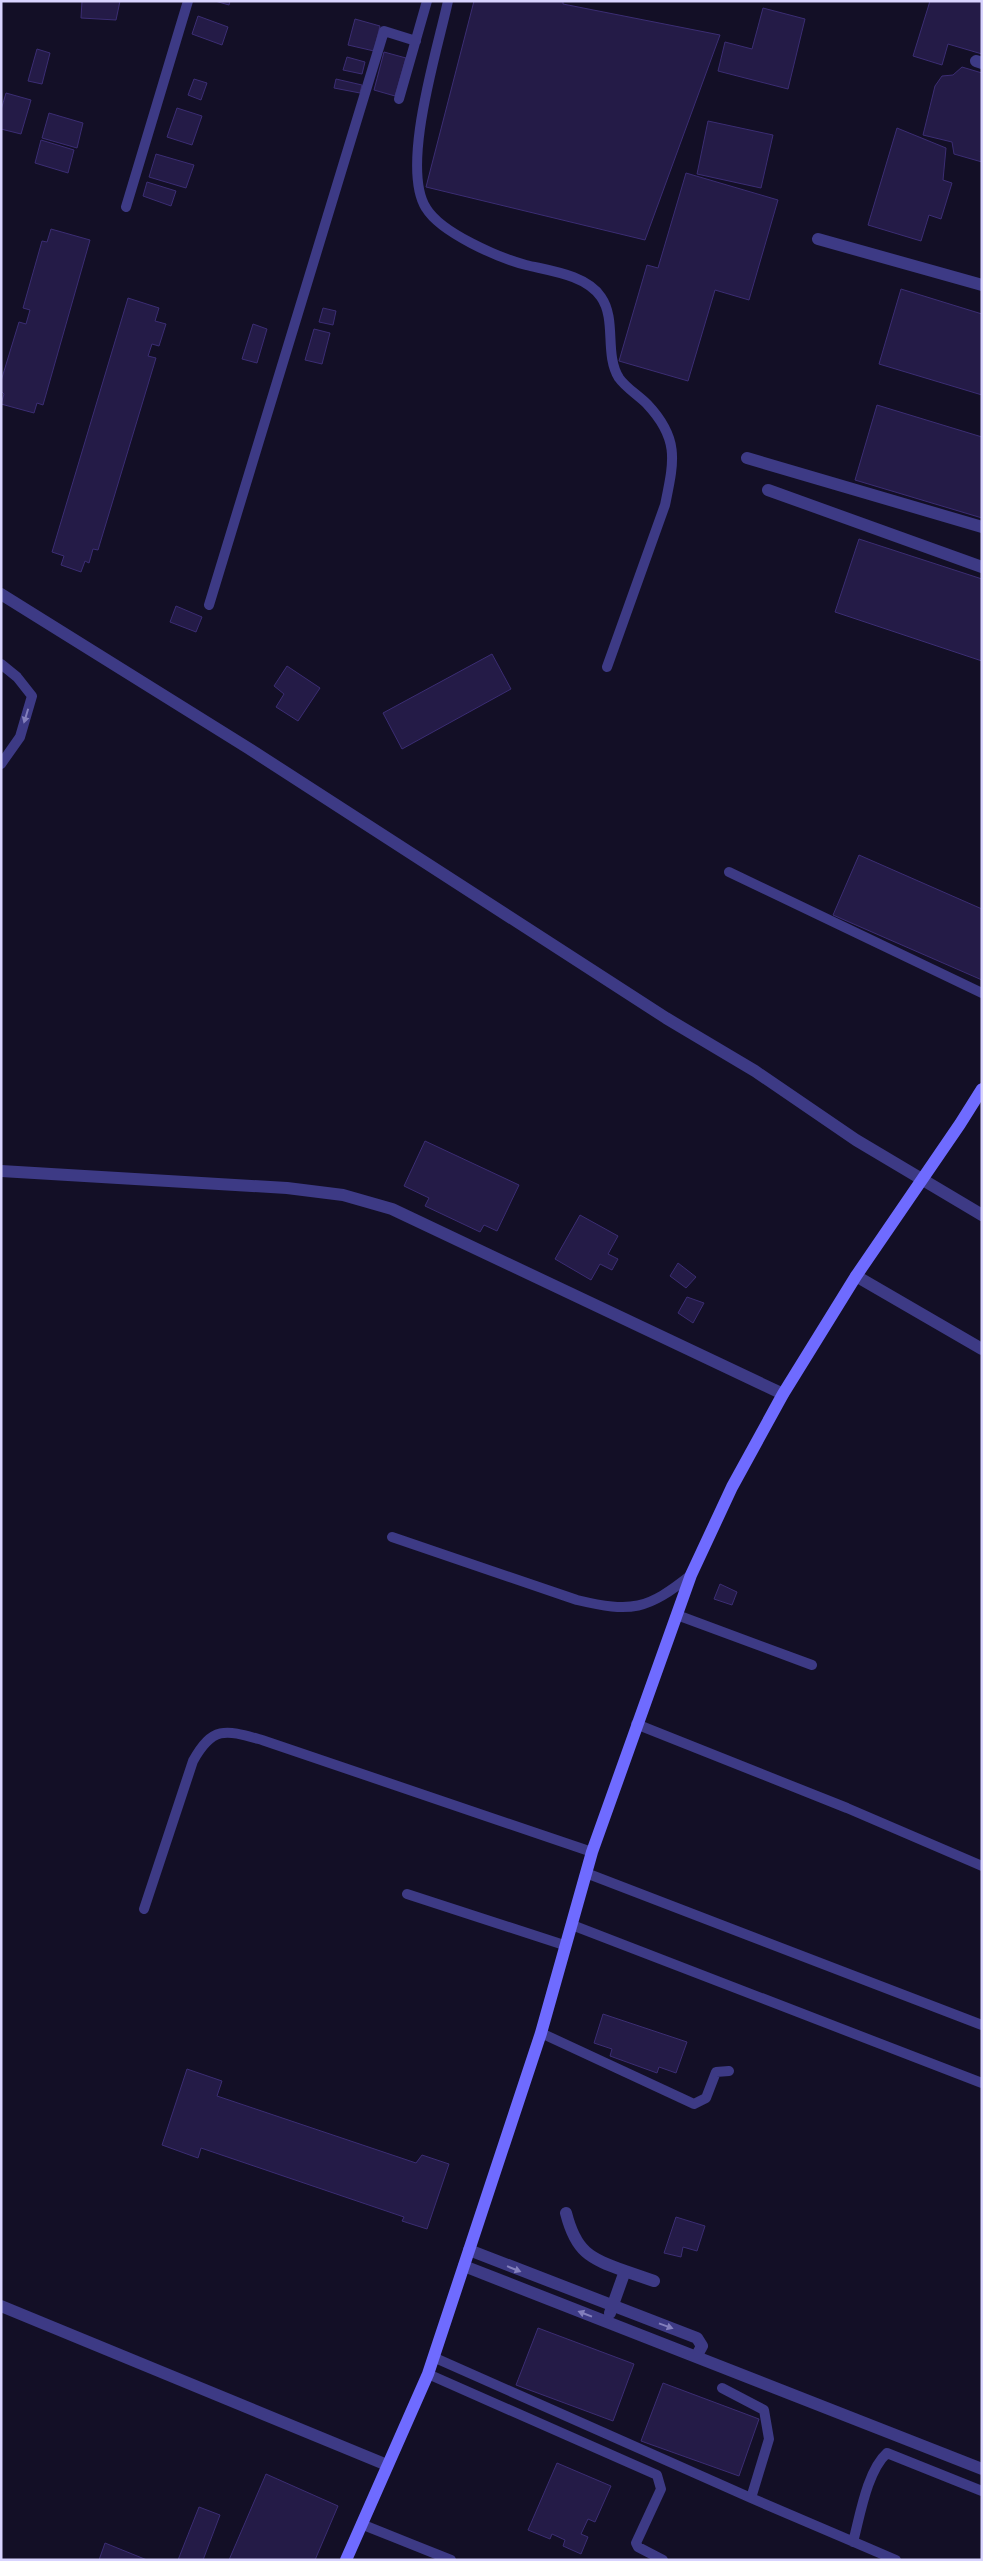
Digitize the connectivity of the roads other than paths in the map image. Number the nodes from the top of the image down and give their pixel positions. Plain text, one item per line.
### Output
1 (188, 1) edge
2 (427, 1) edge
3 (448, 1) edge
4 (416, 41) junction
5 (399, 99) dead end
6 (126, 207) dead end
7 (818, 239) dead end
8 (982, 285) edge
9 (748, 458) dead end
10 (768, 490) dead end
11 (982, 527) edge
12 (982, 567) edge
13 (1, 594) edge
14 (209, 605) dead end
15 (1, 664) edge
16 (607, 667) dead end
17 (1, 764) edge
18 (728, 872) dead end
19 (982, 993) edge
20 (982, 1089) edge
21 (1, 1171) edge
22 (922, 1181) junction
23 (982, 1215) edge
24 (856, 1276) junction
25 (982, 1349) edge
26 (783, 1394) junction
27 (392, 1537) dead end
28 (691, 1575) junction
29 (677, 1615) junction
30 (812, 1665) dead end
31 (636, 1724) junction
32 (592, 1852) junction
33 (982, 1866) edge
34 (586, 1873) junction
35 (407, 1894) dead end
36 (144, 1909) dead end
37 (572, 1925) junction
38 (564, 1945) junction
39 (982, 2025) edge
40 (541, 2034) junction
41 (729, 2071) dead end
42 (982, 2083) edge
43 (566, 2213) dead end
44 (469, 2250) junction
45 (464, 2266) junction
46 (625, 2271) junction
47 (654, 2281) dead end
48 (1, 2306) edge
49 (613, 2306) junction
50 (607, 2322) junction
51 (434, 2357) junction
52 (696, 2357) junction
53 (428, 2374) junction
54 (722, 2388) dead end
55 (388, 2465) junction
56 (982, 2469) edge
57 (982, 2491) edge
58 (751, 2498) junction
59 (361, 2524) junction
60 (853, 2542) junction
61 (346, 2560) edge
62 (451, 2560) edge
63 (663, 2560) edge
64 (896, 2560) edge

1 - 6 lane
2 - 4 lane
3 - 16 lane
4 - 5 lane
4 - 14 lane
7 - 8 street
9 - 11 street
10 - 12 street
13 - 22 street
15 -> 17 lane
18 - 19 lane
20 - 22 main road
21 - 26 street
22 - 23 street
22 - 24 main road
24 - 25 street
24 - 26 main road
26 - 28 main road
27 - 28 lane
28 - 29 main road
29 - 30 lane
29 - 31 main road
31 - 32 main road
31 - 33 lane
32 - 34 main road
32 - 36 lane
34 - 37 main road
34 - 39 lane
35 - 38 lane
37 - 38 main road
37 - 42 lane
38 - 40 main road
40 - 41 lane
40 - 44 main road
43 - 46 street
44 - 45 main road
44 -> 49 street
50 -> 45 street
45 - 51 main road
46 - 47 street
46 - 49 street
48 - 55 street
49 - 50 street
49 -> 52 street
50 - 52 street
51 - 53 main road
51 - 58 lane
52 - 56 street
53 - 55 main road
53 - 63 lane
54 - 58 lane
55 - 59 main road
57 - 60 lane
58 - 60 lane
59 - 61 main road
59 - 62 lane
60 - 64 lane

